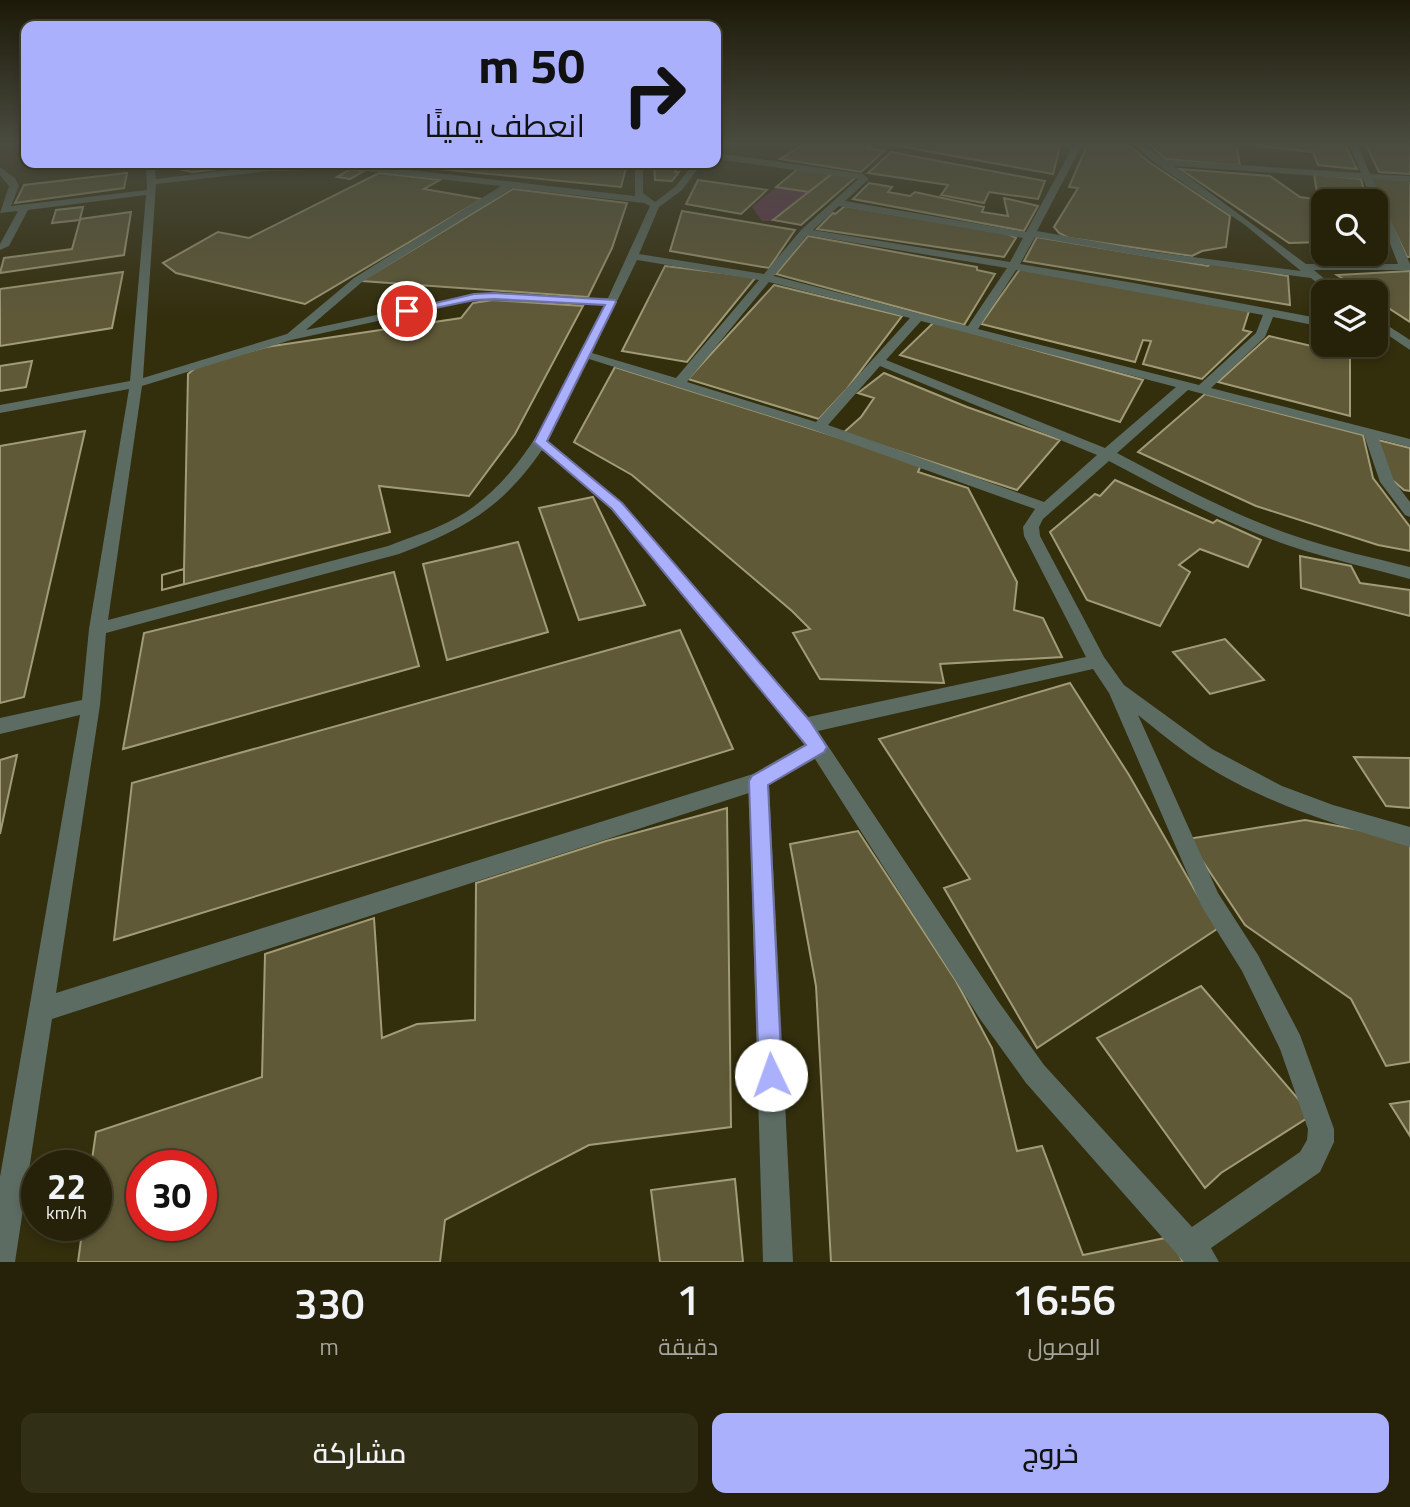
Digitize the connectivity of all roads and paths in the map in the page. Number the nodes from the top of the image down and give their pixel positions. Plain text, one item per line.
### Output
1 (51, 202) edge
2 (149, 202) edge
3 (483, 202) edge
4 (640, 202) edge
5 (838, 202) joint
6 (1048, 202) edge
7 (1218, 202) edge
8 (1379, 202) edge
9 (649, 203) joint
10 (24, 208) junction
11 (3, 210) edge
12 (805, 232) junction
13 (1031, 234) junction
14 (1, 250) edge
15 (634, 256) junction
16 (1014, 266) junction
17 (1301, 267) junction
18 (1407, 267) edge
19 (1311, 275) junction
20 (767, 278) junction
21 (1318, 280) edge
22 (611, 302) junction
23 (1269, 313) junction
24 (918, 317) junction
25 (1311, 321) edge
26 (971, 329) junction
27 (1388, 330) edge
28 (1388, 333) edge
29 (1393, 334) junction
30 (288, 337) junction
31 (1410, 346) edge
32 (584, 354) junction
33 (878, 361) junction
34 (680, 382) junction
35 (136, 384) junction
36 (1193, 388) junction
37 (0, 409) edge
38 (818, 426) junction
39 (1370, 432) junction
40 (541, 442) junction
41 (1410, 443) edge
42 (1109, 455) junction
43 (1047, 508) junction
44 (1410, 512) edge
45 (1410, 573) edge
46 (98, 629) junction
47 (1097, 661) junction
48 (1117, 690) junction
49 (91, 705) junction
50 (0, 726) edge
51 (804, 726) junction
52 (818, 747) junction
53 (759, 781) junction
54 (1410, 837) edge
55 (41, 1010) junction
56 (1196, 1254) edge
57 (0, 1262) edge
58 (778, 1262) edge

1 - 10 street
2 - 35 street
3 - 30 street
4 - 9 street
5 - 12 street
5 - 13 street
6 - 13 street
7 - 17 street
8 - 18 street
9 - 15 street
10 - 11 street
10 - 14 street
12 - 16 street
12 - 20 street
13 - 16 street
13 - 19 street
15 - 20 street
15 - 22 street
16 - 23 street
16 - 26 street
17 - 18 street
17 - 19 street
19 - 21 street
20 - 24 street
20 - 34 street
22 - 30 street
22 - 32 street
23 - 25 street
23 - 36 street
24 - 26 street
24 - 33 street
26 - 36 street
27 - 29 street
28 - 29 street
29 - 31 street
30 - 35 street
32 - 34 street
32 - 40 street
33 - 38 street
33 - 42 street
34 - 38 street
35 - 37 street
35 - 46 street
36 - 39 street
36 - 42 street
38 - 43 street
39 - 41 street
39 - 44 street
40 - 46 street
40 - 51 street
42 - 43 street
42 - 45 street
43 - 47 street
46 - 49 street
47 - 48 street
47 - 51 street
48 - 54 street
48 - 56 street
49 - 50 street
49 - 55 street
51 - 52 street
52 - 53 street
52 - 56 street
53 - 55 street
53 - 58 street
55 - 57 street

